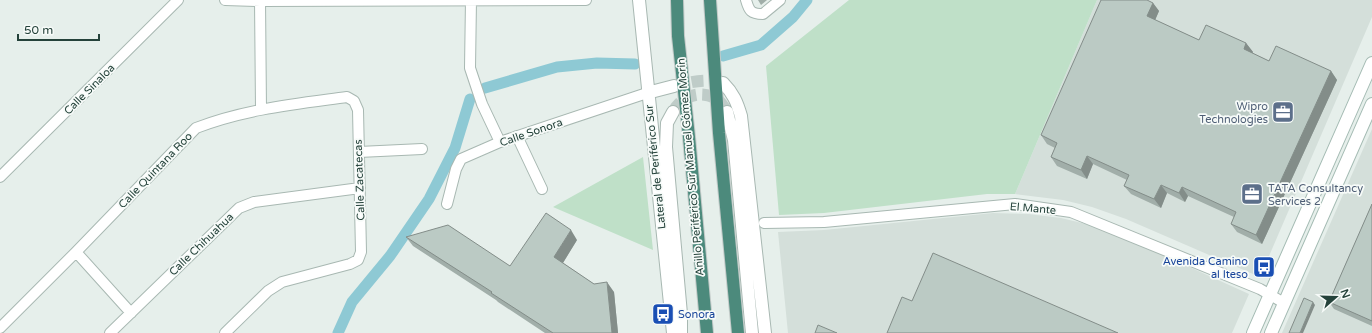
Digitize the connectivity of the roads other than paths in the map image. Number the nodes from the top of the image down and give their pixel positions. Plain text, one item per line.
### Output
1 (178, 0) edge
2 (225, 0) edge
3 (471, 0) edge
4 (586, 0) edge
5 (639, 0) edge
6 (677, 0) edge
7 (710, 0) edge
8 (719, 0) edge
9 (746, 0) edge
10 (780, 0) edge
11 (260, 1) edge
12 (712, 33) junction
13 (1372, 63) edge
14 (723, 83) dead end
15 (674, 86) tunnel mouth
16 (647, 93) junction
17 (354, 101) joint
18 (1372, 104) edge
19 (261, 109) junction
20 (673, 112) tunnel mouth
21 (727, 112) tunnel mouth
22 (517, 136) junction
23 (500, 142) junction
24 (422, 149) dead end
25 (359, 152) junction
26 (0, 177) edge
27 (360, 188) junction
28 (542, 189) dead end
29 (447, 204) dead end
30 (764, 223) dead end
31 (76, 252) junction
32 (1270, 294) junction
33 (1284, 303) junction
34 (131, 312) junction
35 (0, 328) edge
36 (113, 332) edge
37 (226, 333) edge
38 (673, 333) edge
39 (680, 333) edge
40 (707, 333) edge
41 (738, 333) edge
42 (752, 333) edge
43 (765, 333) edge
44 (1253, 333) edge
45 (1271, 333) edge

1 - 26 street, Calle Sinaloa
2 - 11 street
3 - 4 street
3 - 11 street
3 - 23 street
5 - 16 street, Lateral de Periférico Sur
6 - 40 highway, Anillo Periférico Sur Manuel Gómez Morín
7 - 12 highway
8 - 12 highway
9 - 10 street
11 - 19 street
12 - 41 highway
13 - 32 street
14 - 43 street
15 - 16 street
16 - 22 street, Calle Sonora
16 - 38 street, Lateral de Periférico Sur
17 - 19 street, Calle Quintana Roo
17 - 25 street, Calle Zacatecas
18 - 33 street
19 - 31 street, Calle Quintana Roo
20 - 39 street
21 - 42 street
22 - 23 street, Calle Sonora
22 - 28 street
23 - 29 street, Calle Sonora
24 - 25 street
25 - 27 street, Calle Zacatecas
27 - 34 street, Calle Chihuahua
27 - 37 street, Calle Zacatecas
30 - 32 street, El Mante
31 - 34 street
31 - 35 street, Calle Quintana Roo
32 - 33 street, El Mante
32 - 44 street
33 - 45 street
34 - 36 street, Calle Chihuahua

